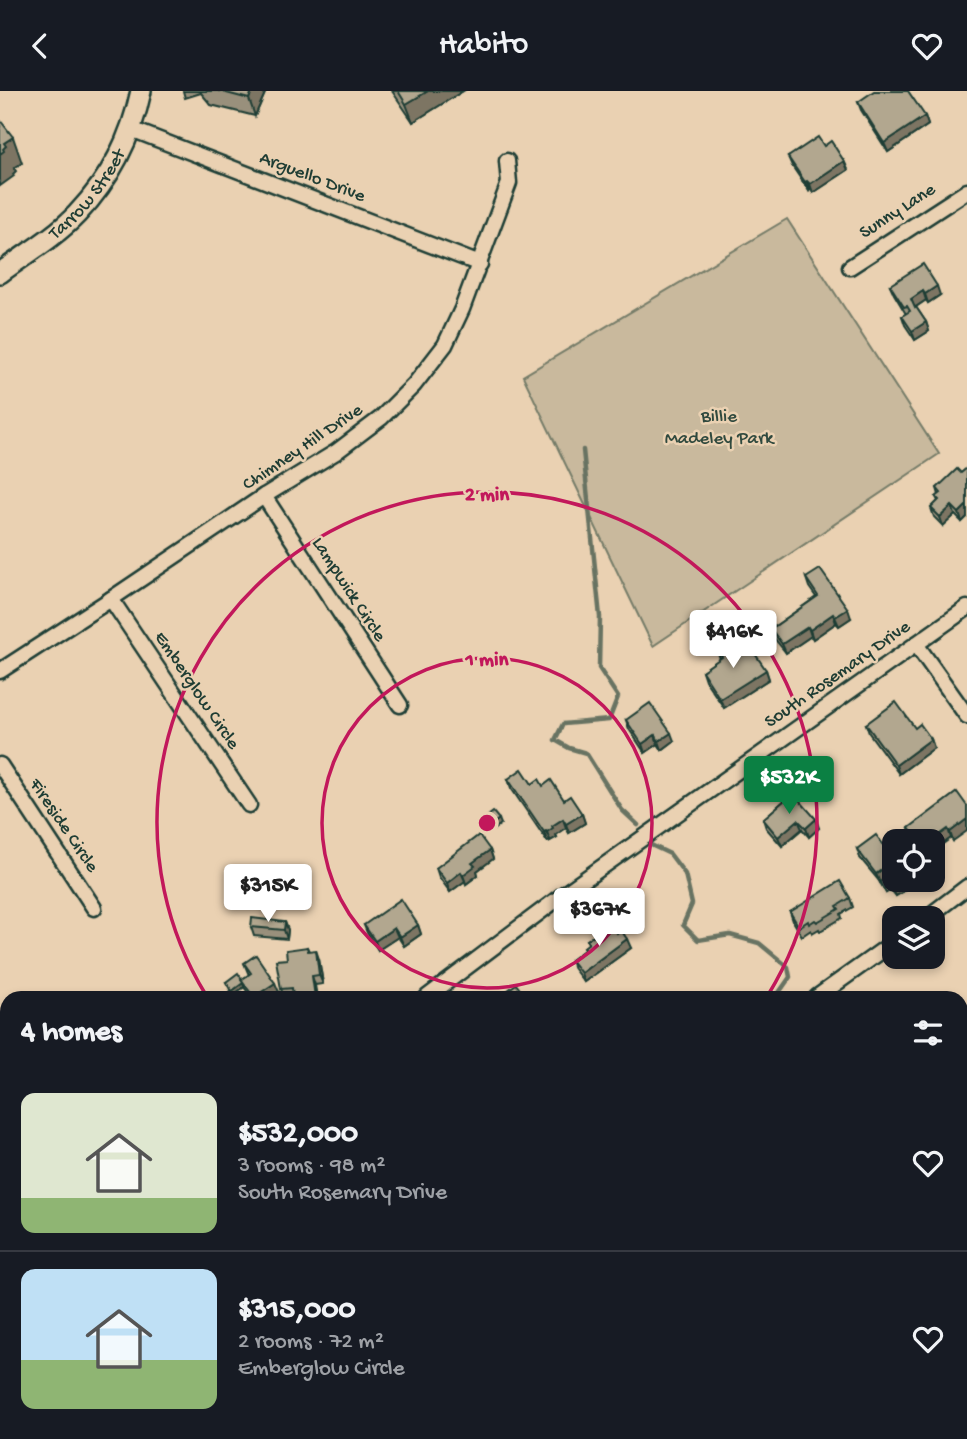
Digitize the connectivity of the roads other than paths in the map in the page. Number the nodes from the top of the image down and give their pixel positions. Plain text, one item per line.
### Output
1 (141, 91) edge
2 (131, 129) junction
3 (507, 161) dead end
4 (967, 191) edge
5 (480, 264) junction
6 (850, 267) dead end
7 (0, 273) edge
8 (264, 496) junction
9 (111, 599) junction
10 (967, 608) edge
11 (916, 644) junction
12 (0, 671) edge
13 (400, 705) dead end
14 (967, 716) edge
15 (0, 765) edge
16 (249, 805) dead end
17 (967, 887) edge
18 (942, 906) edge
19 (94, 908) dead end
20 (882, 951) edge
21 (435, 991) edge
22 (825, 991) edge

1 - 2 main road, Tarrow Street
2 - 5 street, Arguello Drive
2 - 7 main road, Tarrow Street
3 - 5 street, Chimney Hill Drive
4 - 6 street, Sunny Lane
5 - 8 street, Chimney Hill Drive
8 - 9 street, Chimney Hill Drive
8 - 13 street, Lampwick Circle
9 - 12 street, Chimney Hill Drive
9 - 16 street, Emberglow Circle
10 - 11 street, South Rosemary Drive
11 - 14 street
11 - 21 street, South Rosemary Drive
15 - 19 street, Fireside Circle
17 - 18 street
20 - 22 street

